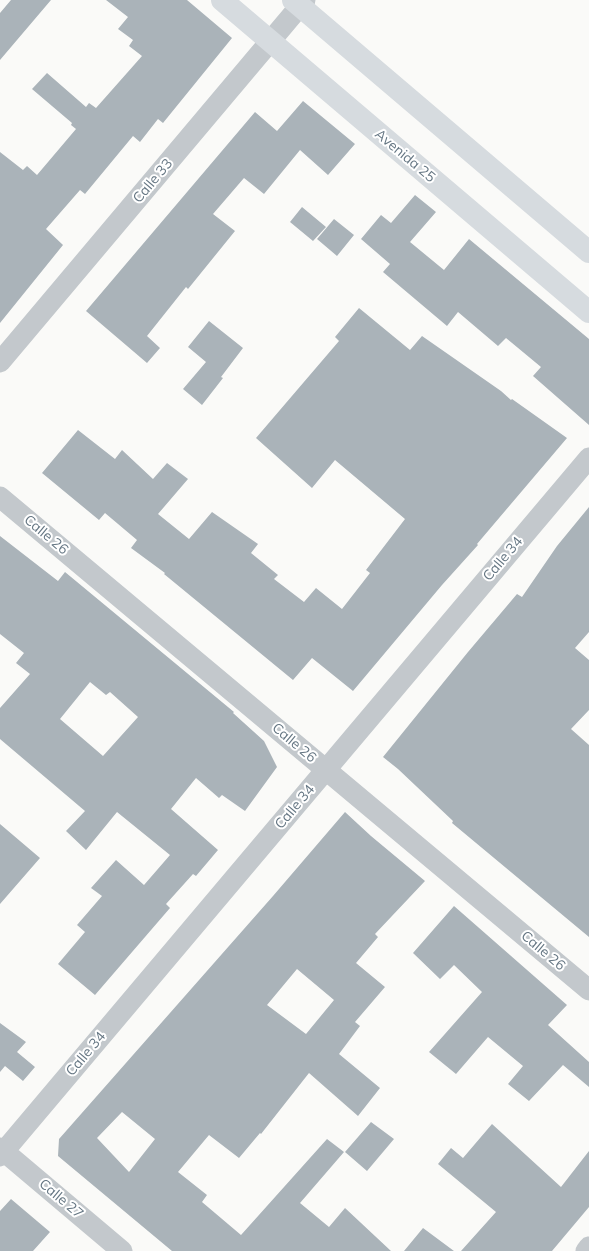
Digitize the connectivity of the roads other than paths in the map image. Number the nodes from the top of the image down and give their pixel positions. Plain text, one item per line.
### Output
1 (222, 0) edge
2 (299, 2) edge
3 (270, 41) junction
4 (589, 252) edge
5 (589, 312) edge
6 (0, 362) edge
7 (589, 458) edge
8 (0, 497) edge
9 (326, 770) junction
10 (589, 990) edge
11 (1, 1152) edge
12 (589, 1247) edge
13 (122, 1251) edge
14 (586, 1251) edge

1 - 3 main road, Avenida 25
2 - 3 street, Calle 33
2 - 4 main road
3 - 5 main road, Avenida 25
3 - 6 street, Calle 33
7 - 9 street, Calle 34
8 - 9 street, Calle 26
9 - 10 street, Calle 26
9 - 11 street, Calle 34
11 - 13 street, Calle 27
12 - 14 street

